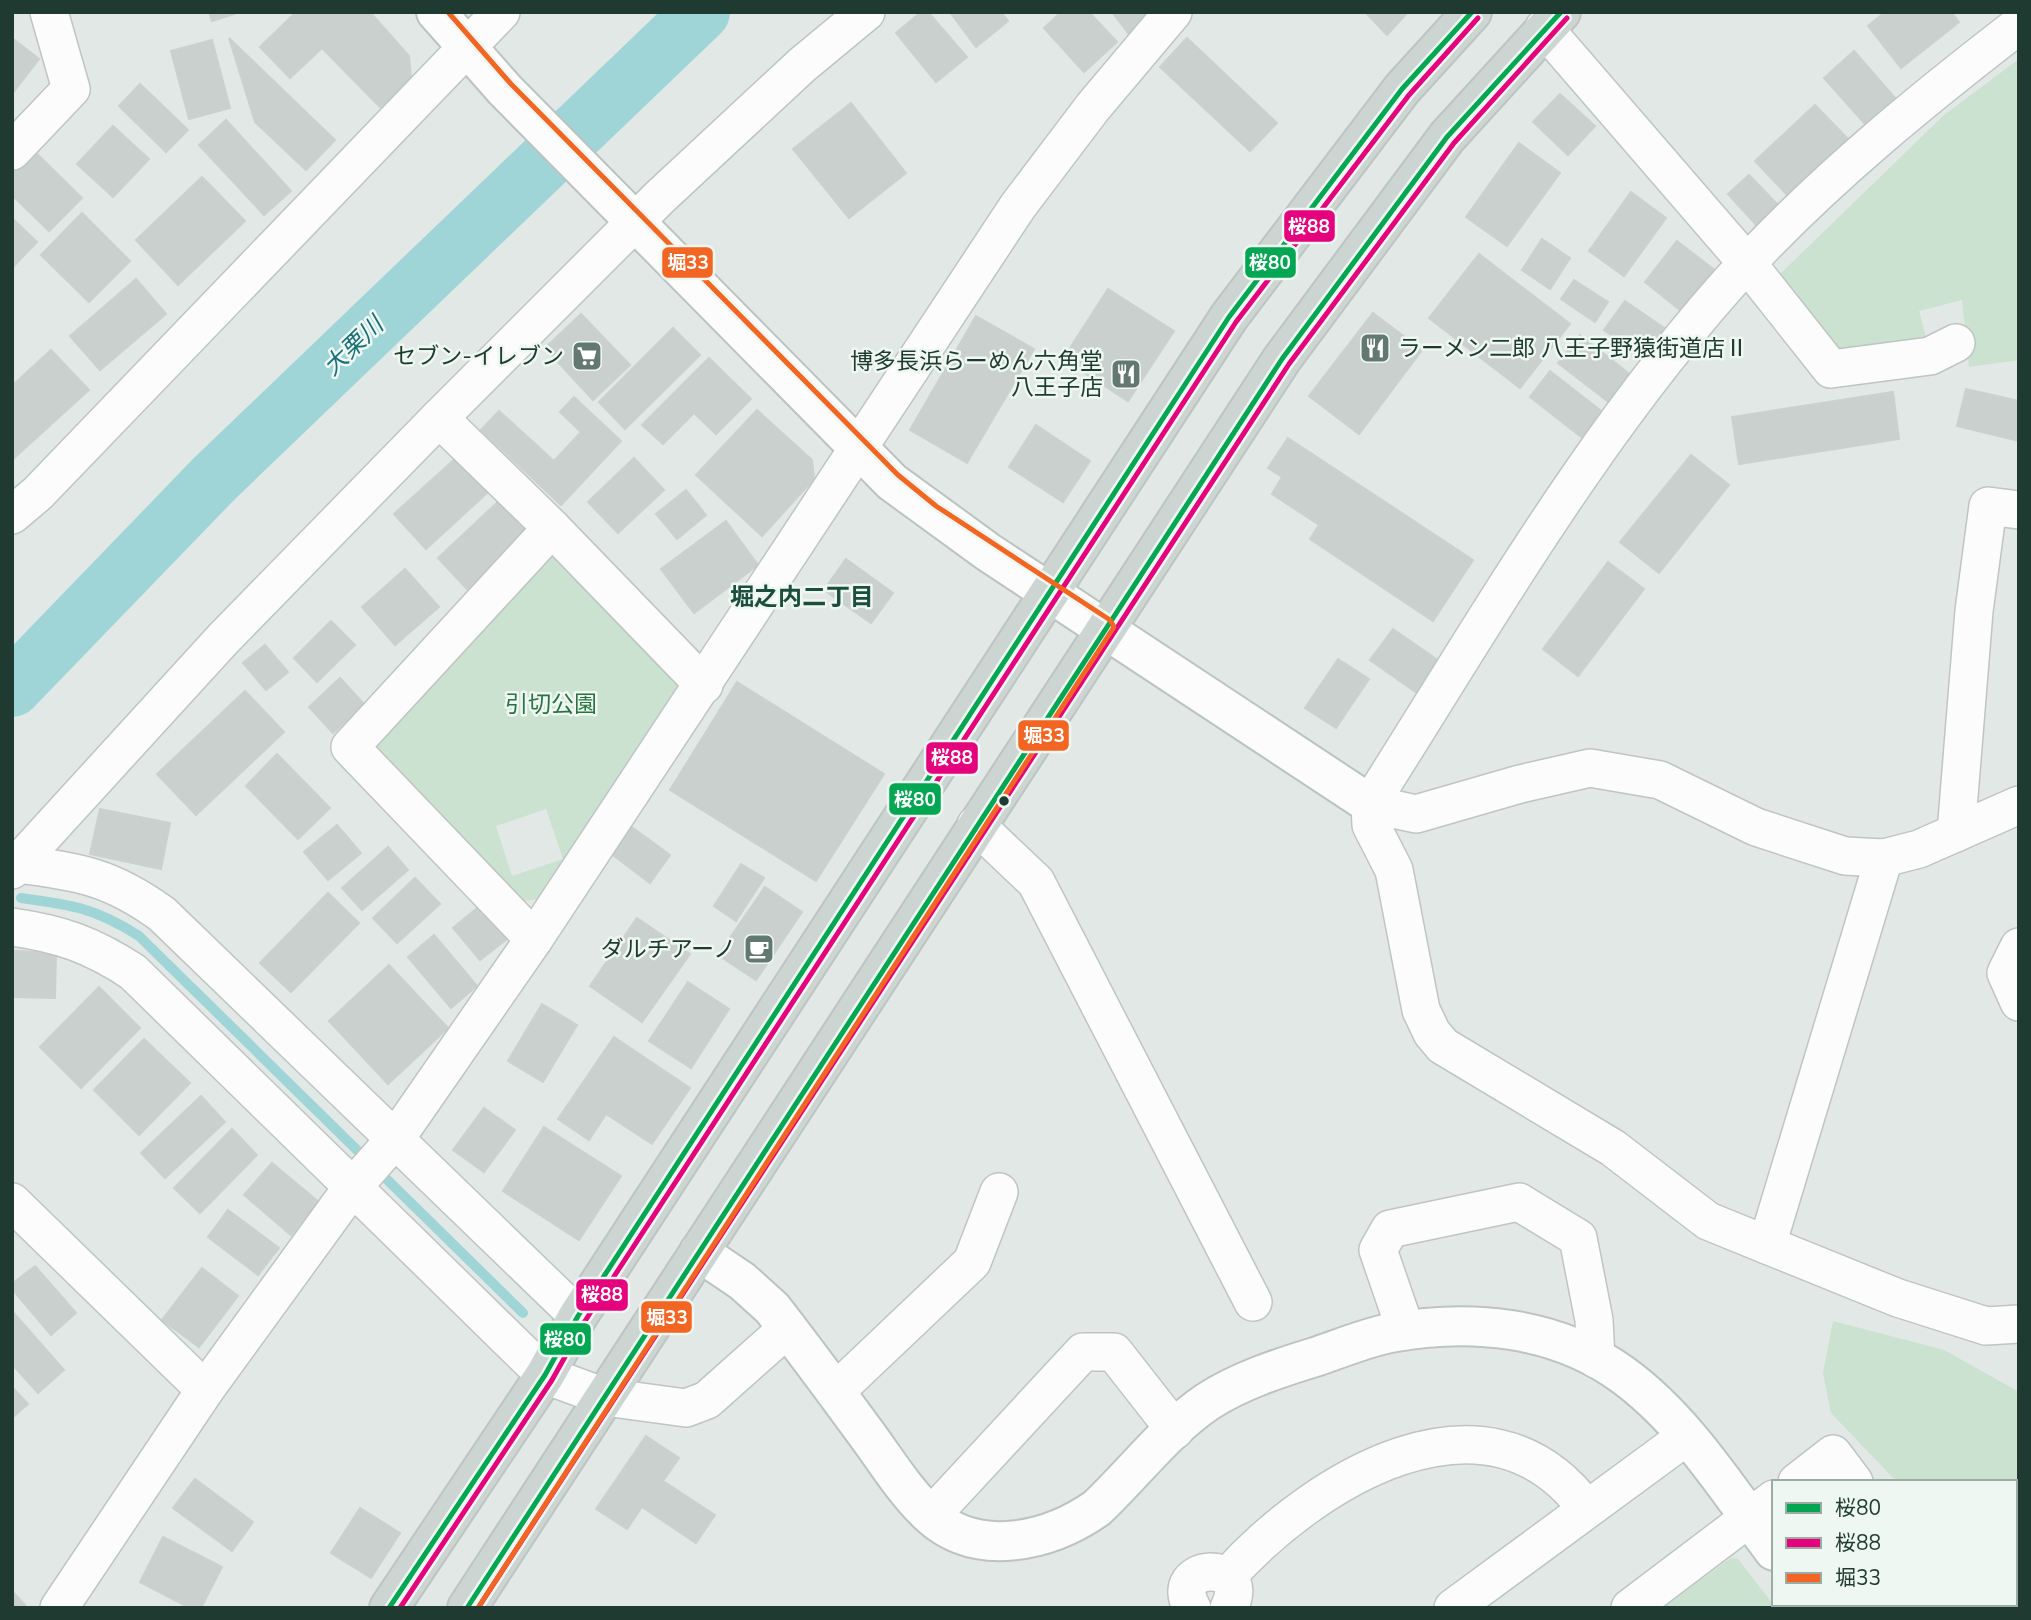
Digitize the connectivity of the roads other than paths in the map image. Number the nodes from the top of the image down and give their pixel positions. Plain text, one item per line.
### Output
1 (49, 12) edge
2 (436, 12) edge
3 (501, 12) edge
4 (866, 12) edge
5 (1173, 12) edge
6 (1472, 12) edge
7 (1552, 20) edge
8 (2019, 25) edge
9 (464, 47) junction
10 (12, 152) edge
11 (624, 211) junction
12 (1747, 263) junction
13 (1955, 344) dead end
14 (439, 418) junction
15 (857, 449) junction
16 (2019, 510) edge
17 (12, 514) edge
18 (552, 528) junction
19 (1050, 592) junction
20 (1105, 627) junction
21 (704, 684) junction
22 (1370, 804) junction
23 (2019, 805) edge
24 (976, 825) junction
25 (1956, 833) junction
26 (1884, 858) junction
27 (15, 867) edge
28 (12, 927) edge
29 (534, 940) junction
30 (2019, 947) edge
31 (2019, 1002) edge
32 (397, 1138) junction
33 (351, 1189) junction
34 (999, 1192) dead end
35 (19, 1222) edge
36 (1767, 1245) junction
37 (699, 1252) junction
38 (1253, 1302) dead end
39 (578, 1316) junction
40 (2019, 1324) edge
41 (788, 1328) junction
42 (1406, 1331) junction
43 (1596, 1359) junction
44 (545, 1375) junction
45 (205, 1390) junction
46 (835, 1392) junction
47 (605, 1397) junction
48 (1175, 1430) junction
49 (1687, 1436) junction
50 (1800, 1480) edge
51 (1852, 1480) edge
52 (1586, 1508) junction
53 (1762, 1509) edge
54 (931, 1516) junction
55 (1772, 1544) edge
56 (1228, 1592) edge
57 (59, 1608) edge
58 (389, 1608) edge
59 (467, 1608) edge
60 (1192, 1608) edge
61 (1452, 1608) edge
62 (1630, 1608) edge

1 - 10 street
2 - 9 street
3 - 9 street
4 - 11 street
5 - 15 street
6 - 19 main road
7 - 12 street
7 - 20 main road
8 - 12 street
9 - 11 street
9 - 17 street
11 - 14 street
11 - 15 street
12 - 13 street
12 - 22 street
14 - 18 street
14 - 27 street
15 - 19 street
15 - 21 street
16 - 25 street
18 - 21 street
18 - 29 street
19 - 20 street
19 - 39 main road
20 - 22 street
20 - 24 main road
21 - 29 street
22 - 26 street
22 - 36 street
23 - 25 street
24 - 37 main road
24 - 38 street
25 - 26 street
26 - 36 street
27 - 32 street
28 - 33 street
29 - 32 street
30 - 31 street
32 - 33 street
32 - 39 street
33 - 44 street
33 - 45 street
34 - 46 street
35 - 45 street
36 - 40 street
37 - 41 street
37 - 47 main road
39 - 44 main road
41 - 46 street
41 - 47 street
42 - 43 street
42 - 43 street
42 - 48 street
43 - 49 street
44 - 47 street
44 - 58 main road
45 - 57 street
46 - 54 street
47 - 59 main road
48 - 54 street
48 - 54 street
49 - 52 street
49 - 53 street
50 - 51 street
52 - 56 street
52 - 61 street
53 - 55 street
53 - 62 street
56 - 60 street

